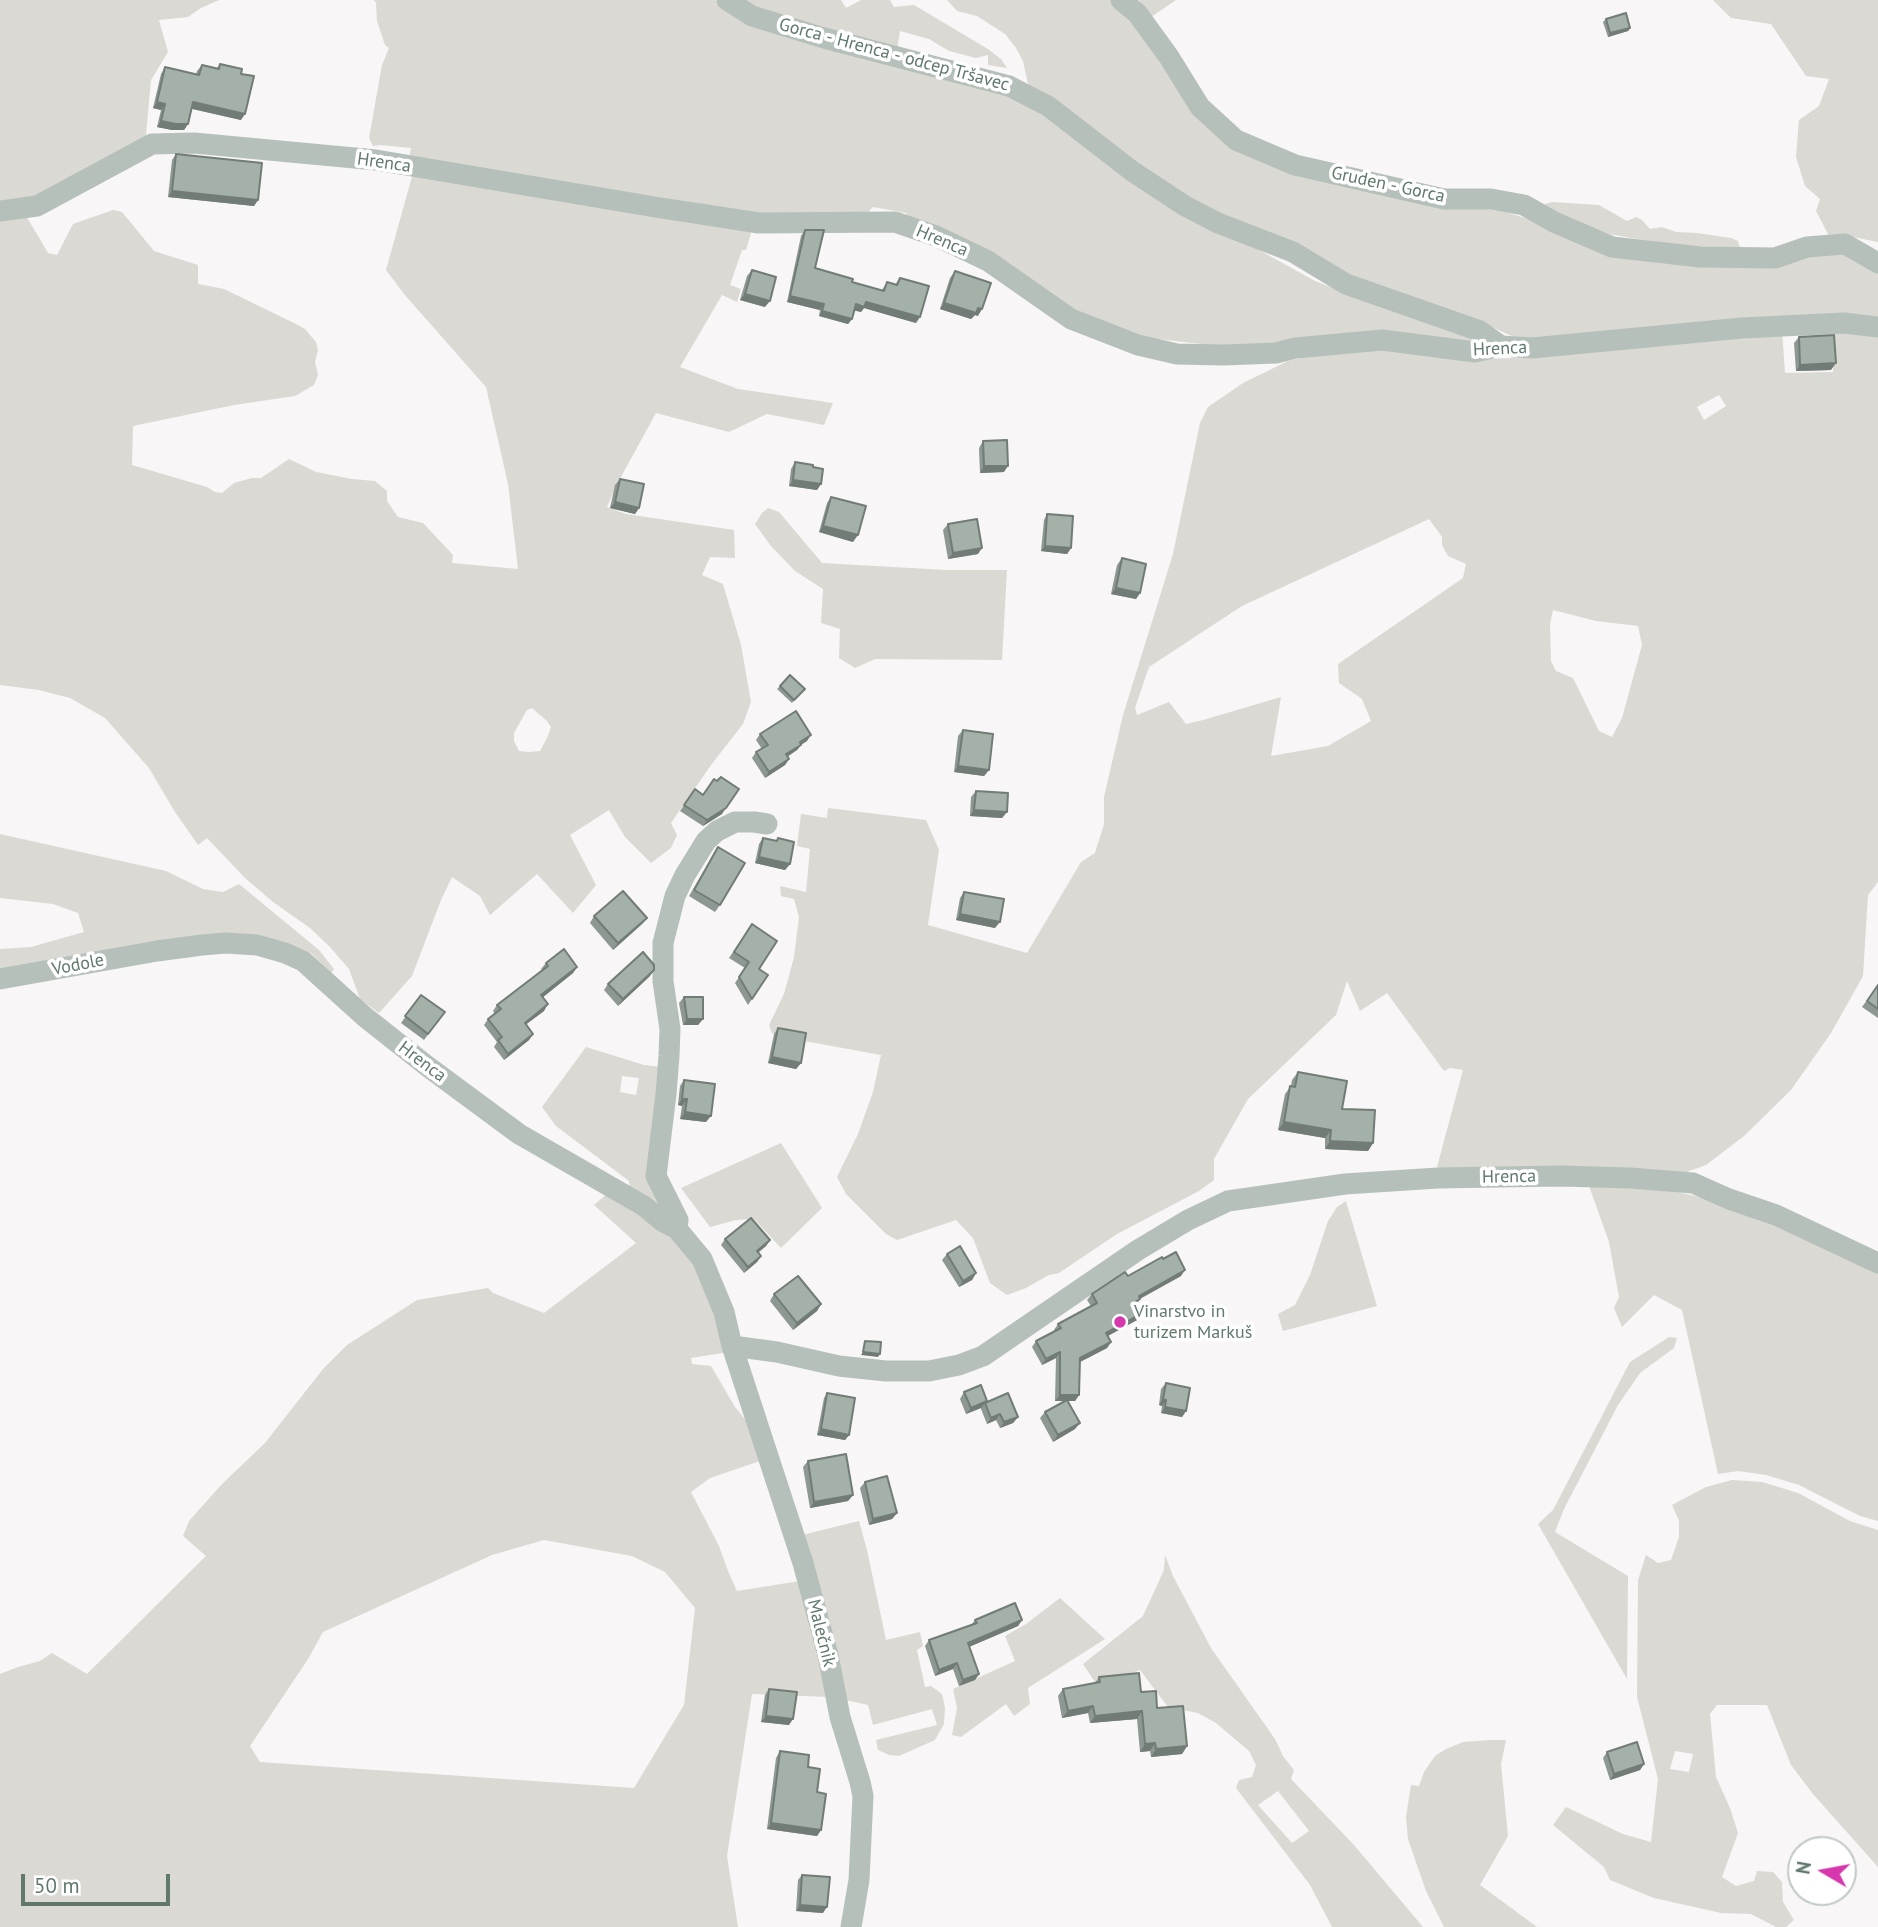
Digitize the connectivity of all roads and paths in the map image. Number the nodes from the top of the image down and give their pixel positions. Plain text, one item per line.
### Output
1 (727, 0) edge
2 (1121, 0) edge
3 (0, 211) edge
4 (1876, 258) edge
5 (1878, 327) edge
6 (1502, 346) junction
7 (767, 824) dead end
8 (157, 951) joint
9 (0, 979) edge
10 (677, 1229) junction
11 (702, 1259) joint
12 (1878, 1263) edge
13 (732, 1346) junction
14 (851, 1927) edge

1 - 6 street, Gorca - Hrenca - odcep Tršavec
2 - 4 street, Gruden - Gorca
3 - 6 street, Hrenca
5 - 6 street, Hrenca
7 - 10 street, Hrenca
8 - 9 street, Vodole
8 - 10 street, Hrenca
10 - 11 street, Hrenca
11 - 13 street, Malečnik
12 - 13 street, Hrenca
13 - 14 street, Malečnik

